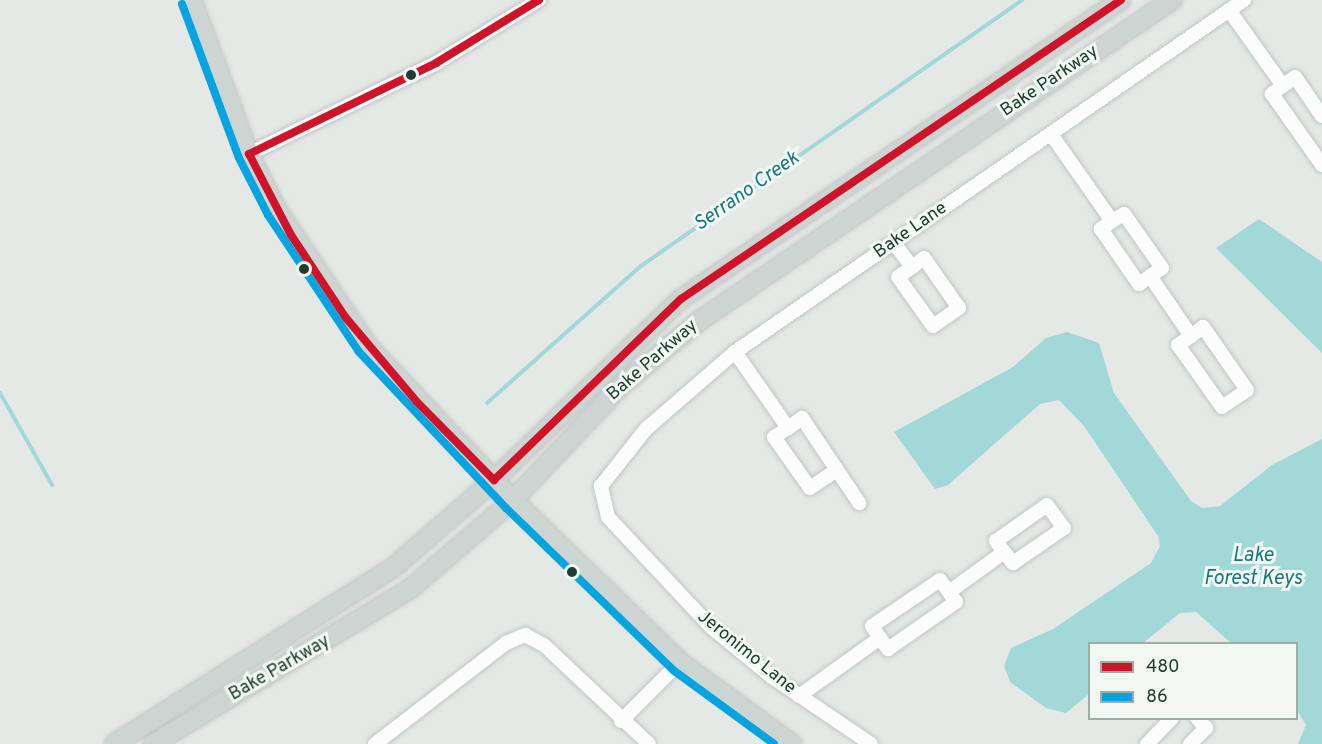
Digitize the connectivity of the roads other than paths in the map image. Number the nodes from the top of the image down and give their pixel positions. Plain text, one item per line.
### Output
1 (192, 0) edge
2 (539, 0) edge
3 (1121, 0) edge
4 (1172, 0) edge
5 (1244, 0) edge
6 (1229, 10) junction
7 (1283, 86) junction
8 (1322, 116) edge
9 (1051, 134) junction
10 (249, 154) junction
11 (1322, 165) edge
12 (1112, 221) junction
13 (894, 243) junction
14 (912, 267) junction
15 (1150, 276) junction
16 (1191, 336) junction
17 (735, 352) junction
18 (788, 428) junction
19 (837, 470) junction
20 (494, 480) junction
21 (601, 486) joint
22 (513, 500) junction
23 (860, 503) dead end
24 (1004, 552) junction
25 (949, 592) junction
26 (880, 638) junction
27 (680, 662) junction
28 (799, 696) junction
29 (1170, 720) edge
30 (1199, 720) edge
31 (621, 721) junction
32 (114, 744) edge
33 (153, 744) edge
34 (375, 744) edge
35 (649, 744) edge
36 (792, 744) edge
37 (871, 744) edge
38 (1148, 744) edge
39 (1190, 744) edge

1 - 10 main road
2 - 10 street
3 - 20 main road, Bake Parkway
4 - 22 main road, Bake Parkway
5 - 6 street, Bake Lane
6 - 7 street
6 - 9 street, Bake Lane
7 - 8 street
7 - 11 street
9 - 12 street
9 - 13 street, Bake Lane
10 - 20 main road
12 - 15 street
12 - 15 street
13 - 14 street
13 - 17 street, Bake Lane
14 - 14 street
15 - 16 street
16 - 16 street
17 - 18 street
17 - 21 street, Bake Lane
18 - 19 street
18 - 19 street
19 - 23 street
20 - 22 main road
20 - 32 main road, Bake Parkway
21 - 28 street, Jeronimo Lane
22 - 27 main road
22 - 33 main road, Bake Parkway
24 - 24 street
24 - 25 street
25 - 26 street
25 - 26 street
26 - 28 street
27 - 31 street
27 - 36 main road
28 - 37 street, Jeronimo Lane
29 - 38 street
30 - 39 street
31 - 34 street
31 - 35 street

